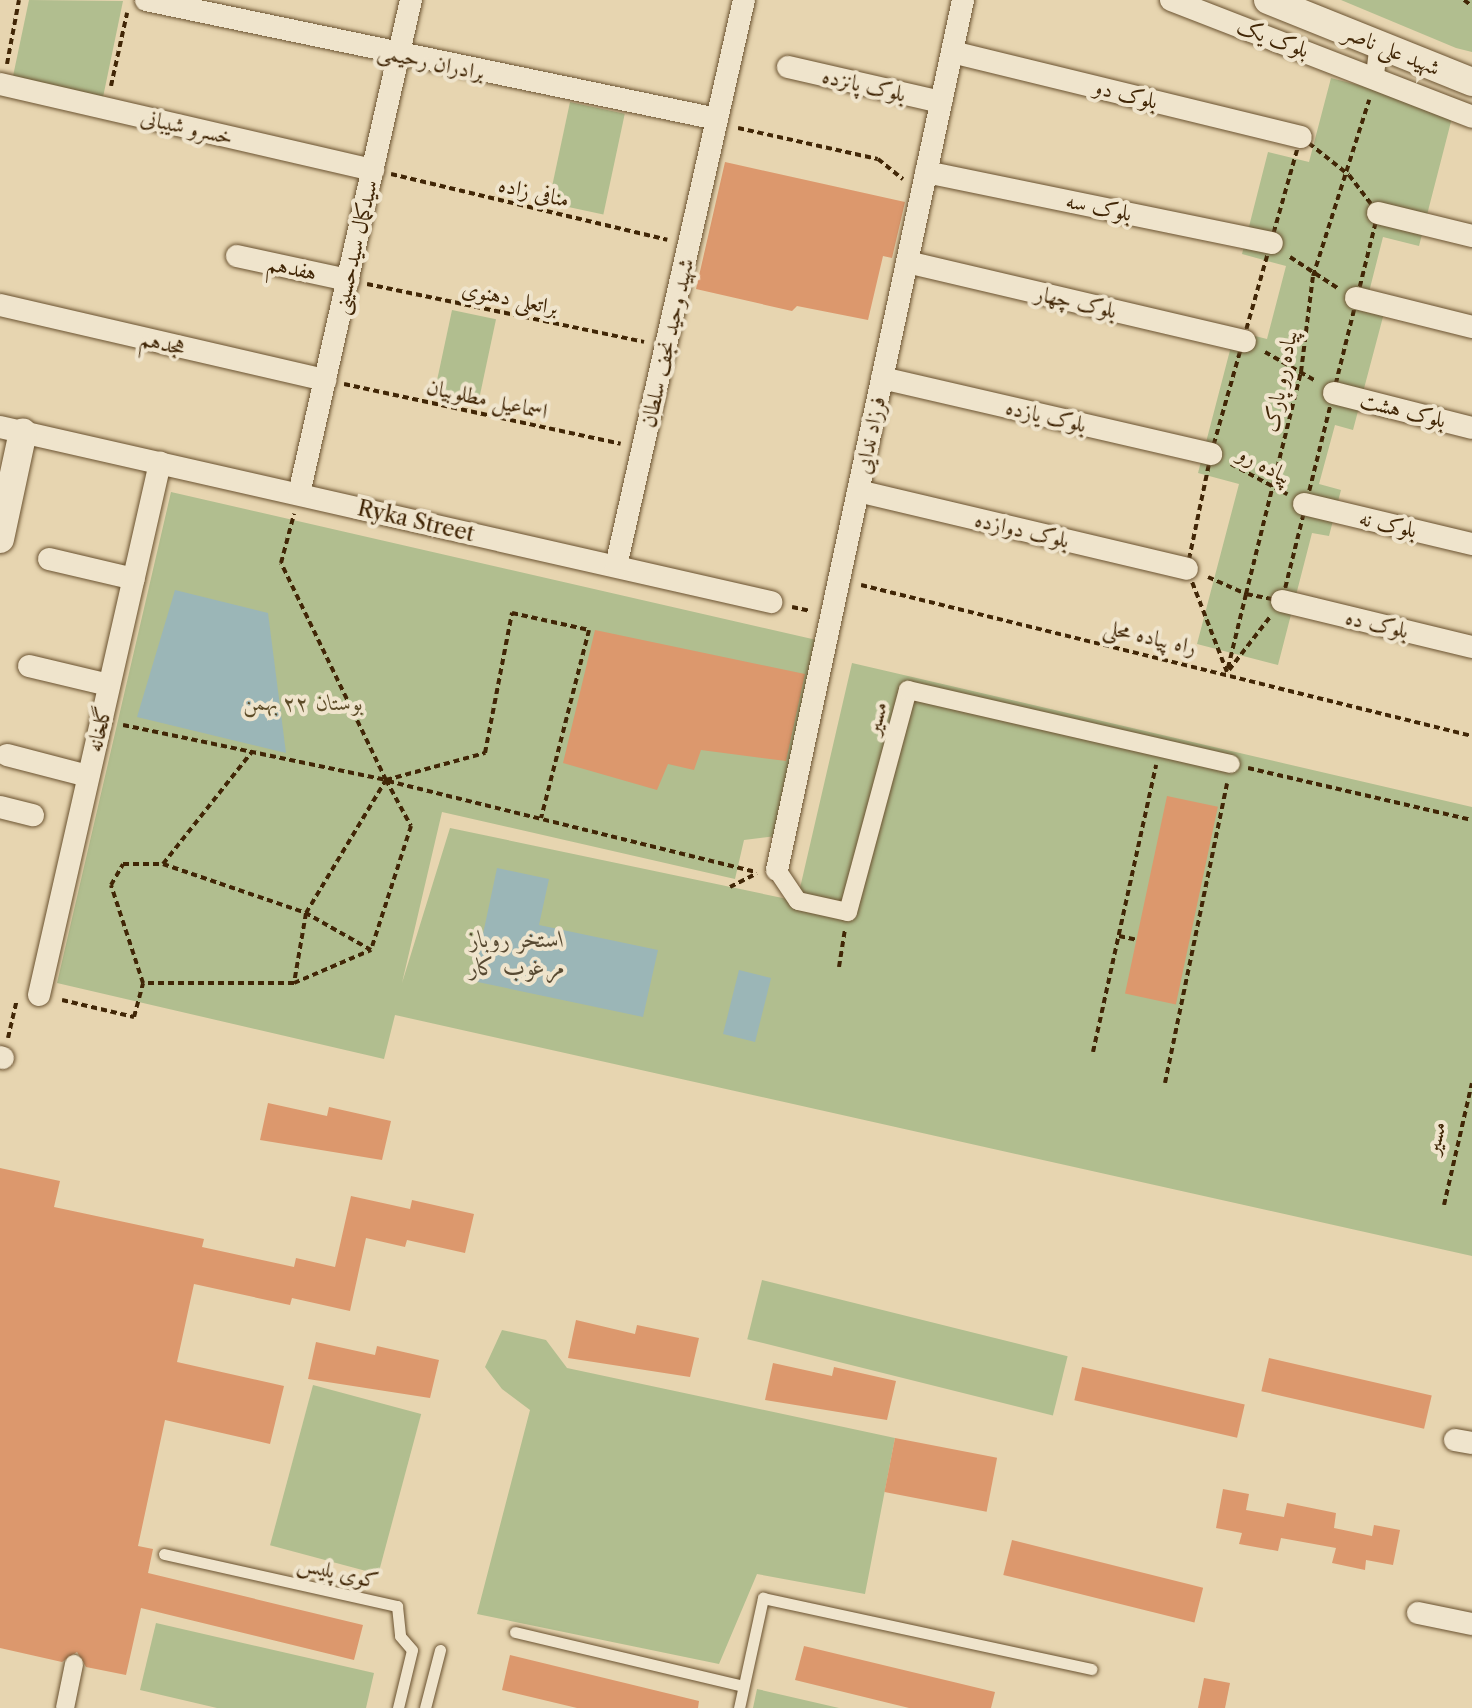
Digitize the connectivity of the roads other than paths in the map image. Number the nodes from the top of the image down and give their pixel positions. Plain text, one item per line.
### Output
1 (146, 0) edge
2 (411, 0) edge
3 (963, 0) edge
4 (1171, 0) edge
5 (1268, 0) edge
6 (741, 1) edge
7 (1379, 44) junction
8 (952, 52) junction
9 (399, 56) junction
10 (788, 67) dead end
11 (1375, 75) junction
12 (1472, 82) edge
13 (2, 85) edge
14 (941, 102) junction
15 (1472, 117) edge
16 (717, 121) junction
17 (1301, 137) road end
18 (373, 170) junction
19 (924, 183) junction
20 (1378, 213) road end
21 (1472, 236) edge
22 (1272, 243) road end
23 (237, 256) dead end
24 (907, 262) junction
25 (348, 280) junction
26 (1356, 298) road end
27 (0, 305) edge
28 (1472, 327) edge
29 (1245, 341) road end
30 (882, 378) junction
31 (325, 380) junction
32 (1334, 393) road end
33 (1472, 428) edge
34 (12, 429) edge
35 (1211, 454) road end
36 (160, 463) junction
37 (858, 491) junction
38 (299, 494) junction
39 (1304, 504) road end
40 (0, 539) edge
41 (1472, 544) edge
42 (49, 559) dead end
43 (616, 566) junction
44 (1187, 569) road end
45 (134, 579) junction
46 (1282, 601) road end
47 (771, 602) road end
48 (1472, 647) edge
49 (29, 666) dead end
50 (109, 685) junction
51 (7, 755) dead end
52 (1231, 764) road end
53 (88, 776) junction
54 (0, 807) edge
55 (33, 815) dead end
56 (768, 871) joint
57 (39, 995) road end
58 (164, 1554) dead end
59 (1418, 1613) dead end
60 (1472, 1624) edge
61 (515, 1632) dead end
62 (440, 1650) dead end
63 (74, 1664) dead end
64 (1091, 1669) dead end
65 (743, 1686) junction
66 (65, 1708) edge
67 (398, 1708) edge
68 (425, 1708) edge
69 (739, 1708) edge

1 - 9 street, برادران رحیمی
2 - 9 street, سیدکمال سیدحسینی
3 - 8 street, فرزاد ندایی
4 - 11 street, بلوک یک
5 - 7 street, شهید علی ناصر
6 - 16 street, شهید وحید نجف سلطان
7 - 11 street
7 - 12 street, شهید علی ناصر
8 - 14 street, فرزاد ندایی
8 - 17 street, بلوک دو
9 - 16 street, برادران رحیمی
9 - 18 street, سیدکمال سیدحسینی
10 - 14 street, بلوک پانزده
11 - 15 street, بلوک یک
13 - 18 street, خسرو شیبانی
14 - 19 street, فرزاد ندایی
16 - 43 street, شهید وحید نجف سلطان
18 - 25 street, سیدکمال سیدحسینی
19 - 22 street, بلوک سه
19 - 24 street, فرزاد ندایی
20 - 21 street
23 - 25 street, هفدهم
24 - 29 street, بلوک چهار
24 - 30 street, فرزاد ندایی
25 - 31 street, سیدکمال سیدحسینی
26 - 28 street
27 - 31 street, هجدهم
30 - 35 street, بلوک یازده
30 - 37 street, فرزاد ندایی
31 - 38 street, سیدکمال سیدحسینی
32 - 33 street, بلوک هشت
34 - 36 street, Ryka Street
34 - 40 street
36 - 38 street, Ryka Street
36 - 45 street, گلخانه
37 - 44 street, بلوک دوازده
37 - 56 street, فرزاد ندایی
38 - 43 street, Ryka Street
39 - 41 street, بلوک نه
42 - 45 street
43 - 47 street, Ryka Street
45 - 50 street, گلخانه
46 - 48 street, بلوک ده
49 - 50 street
50 - 53 street, گلخانه
51 - 53 street
52 - 56 street, مسیر
53 - 57 street, گلخانه
54 - 55 street
58 - 67 lane, کوی پلیس
59 - 60 street
61 - 65 lane
62 - 68 lane
63 - 66 street
64 - 65 lane
65 - 69 lane

